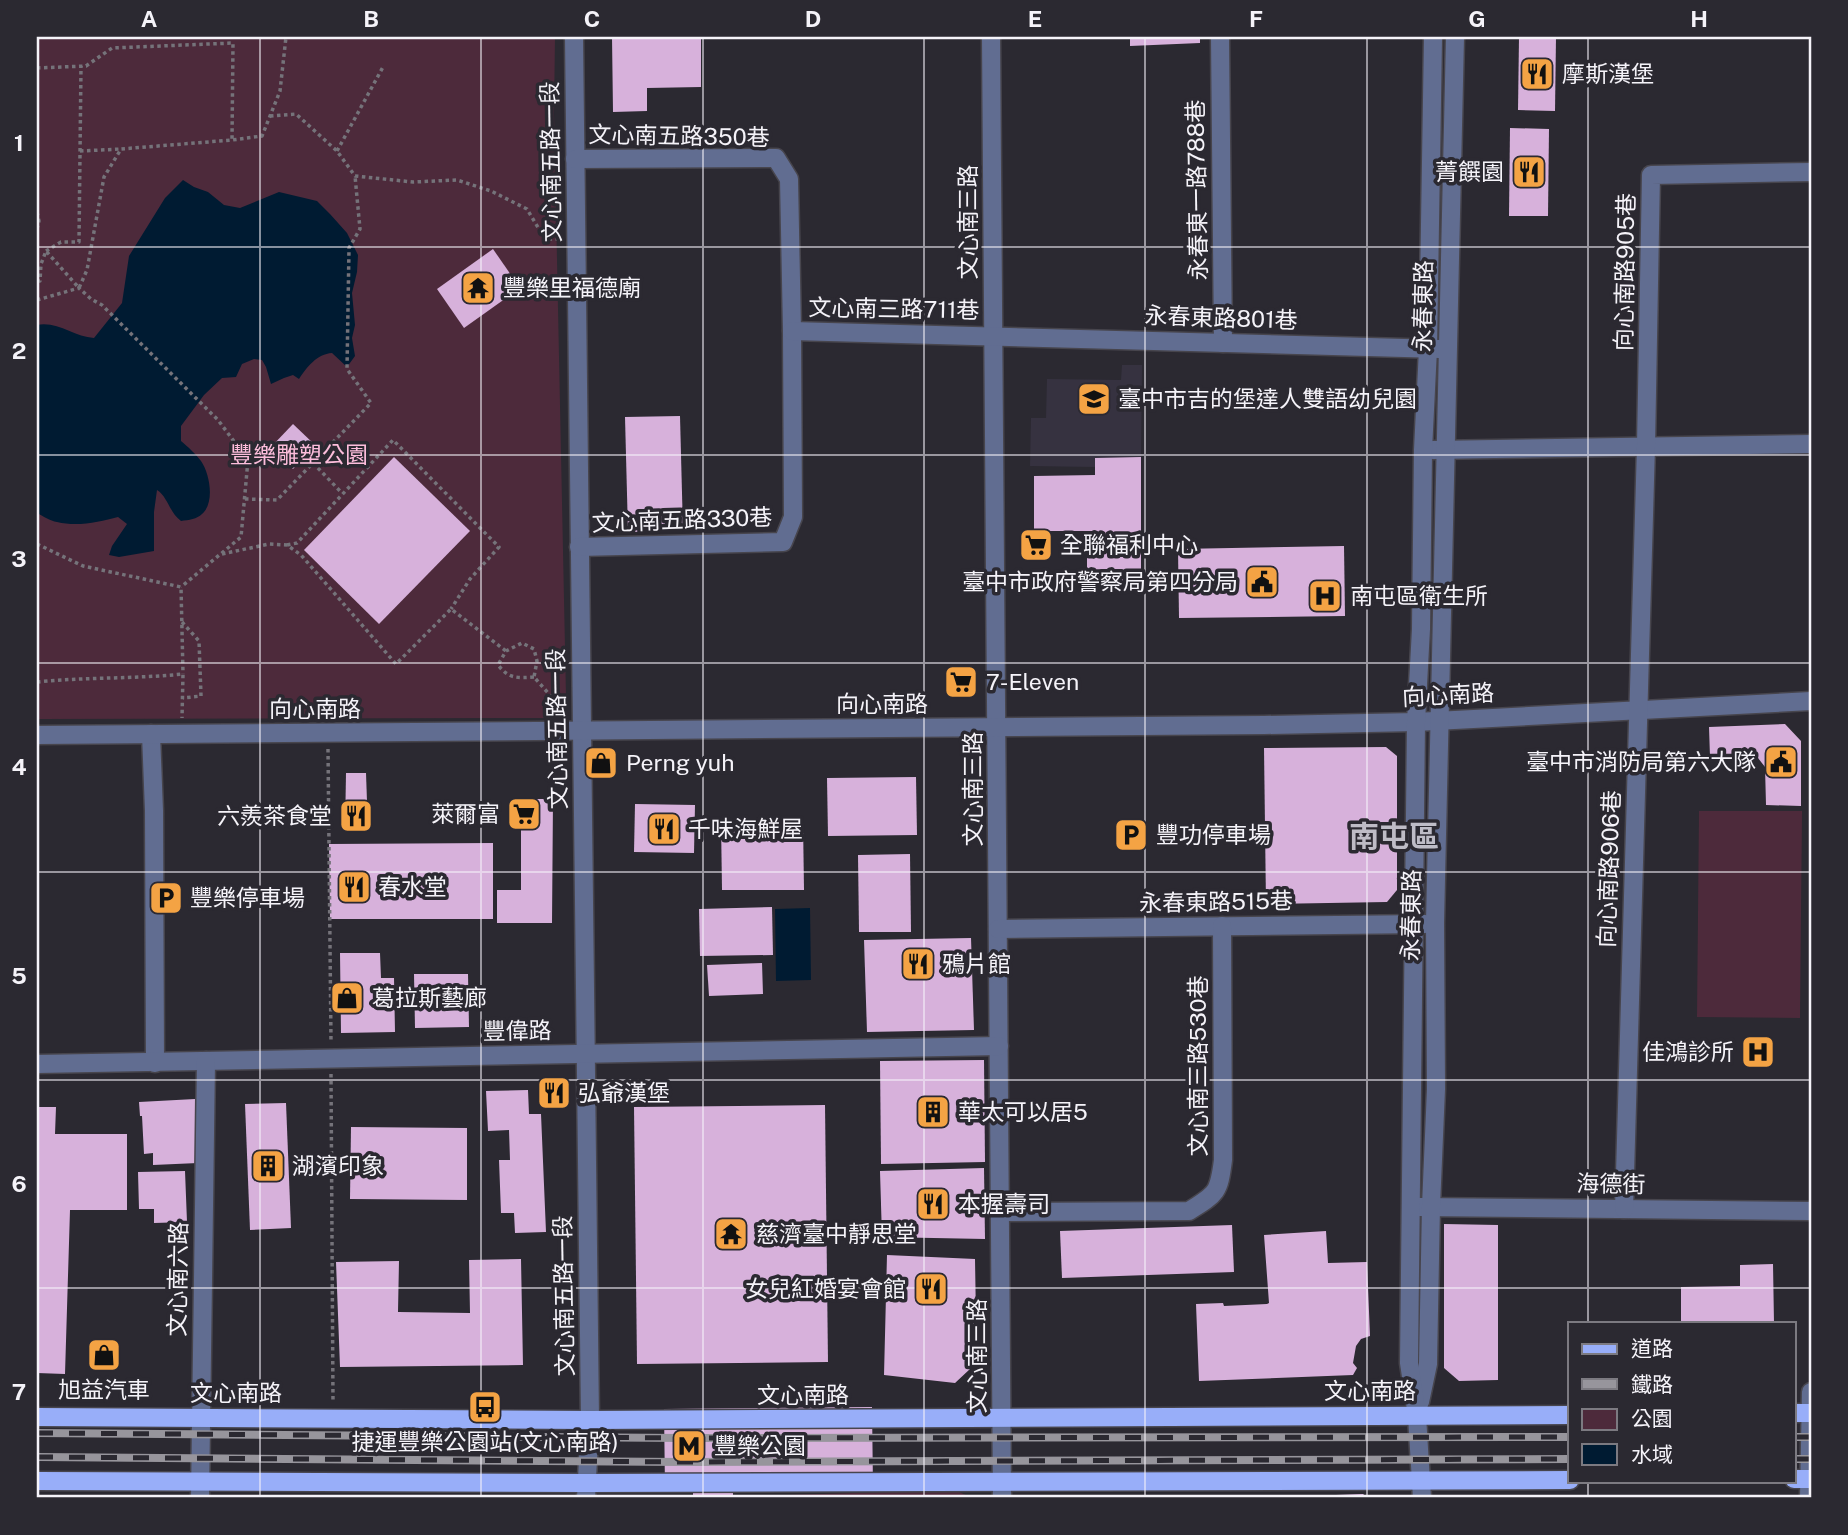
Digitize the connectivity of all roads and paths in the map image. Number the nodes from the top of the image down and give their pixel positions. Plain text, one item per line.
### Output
1 (286, 37) edge
2 (574, 37) edge
3 (991, 37) edge
4 (1220, 37) edge
5 (1433, 37) edge
6 (1455, 37) edge
7 (81, 66) junction
8 (383, 67) dead end
9 (37, 68) edge
10 (270, 116) junction
11 (232, 140) junction
12 (121, 149) junction
13 (80, 151) junction
14 (337, 151) junction
15 (575, 159) junction
16 (1811, 172) edge
17 (355, 176) junction
18 (37, 212) edge
19 (37, 229) edge
20 (576, 240) junction
21 (46, 251) junction
22 (37, 281) edge
23 (79, 288) junction
24 (37, 300) edge
25 (792, 331) junction
26 (994, 336) junction
27 (1223, 343) junction
28 (1428, 349) junction
29 (1447, 350) junction
30 (1811, 444) edge
31 (1646, 446) junction
32 (1423, 450) junction
33 (1445, 450) junction
34 (313, 463) junction
35 (342, 493) junction
36 (244, 499) junction
37 (37, 544) edge
38 (287, 545) junction
39 (579, 547) junction
40 (220, 554) junction
41 (181, 587) junction
42 (451, 609) junction
43 (182, 622) junction
44 (506, 651) junction
45 (183, 674) junction
46 (534, 677) junction
47 (37, 682) edge
48 (183, 698) junction
49 (1811, 701) edge
50 (1639, 710) junction
51 (1440, 720) junction
52 (1416, 722) junction
53 (997, 727) junction
54 (582, 731) junction
55 (151, 734) junction
56 (181, 734) junction
57 (37, 735) edge
58 (1435, 923) junction
59 (1414, 924) junction
60 (1222, 926) junction
61 (998, 929) junction
62 (999, 1046) junction
63 (586, 1054) junction
64 (206, 1061) junction
65 (155, 1063) junction
66 (37, 1064) edge
67 (1431, 1206) junction
68 (1411, 1207) junction
69 (1624, 1209) junction
70 (1811, 1211) edge
71 (1000, 1212) junction
72 (1811, 1392) edge
73 (1811, 1413) edge
74 (1568, 1415) edge
75 (1417, 1416) junction
76 (37, 1417) edge
77 (200, 1418) junction
78 (1002, 1418) junction
79 (590, 1420) junction
80 (1805, 1479) edge
81 (1568, 1480) edge
82 (37, 1481) edge
83 (1421, 1489) edge
84 (200, 1490) edge
85 (586, 1490) edge
86 (1002, 1490) edge
87 (1809, 1498) edge

1 - 10 path
2 - 15 street, 文心南五路一段
3 - 26 street, 文心南三路
4 - 27 street, 永春東一路788巷
5 - 28 street, 永春東路
6 - 29 street, 永春東路
7 - 9 path
7 - 11 path
7 - 13 path
8 - 14 path
10 - 11 path
10 - 14 path
11 - 12 path
12 - 13 path
12 - 23 path
13 - 21 path
14 - 17 path
15 - 20 street, 文心南五路一段
15 - 25 street, 文心南五路350巷
16 - 31 street, 向心南路905巷
17 - 20 path
17 - 34 path
18 - 19 path
20 - 39 street, 文心南五路一段
21 - 22 path
21 - 23 path
23 - 24 path
23 - 36 path
25 - 26 street, 文心南三路711巷
25 - 39 street, 文心南五路330巷
26 - 27 street, 永春東路801巷
26 - 53 street, 文心南三路
27 - 28 street, 永春東路801巷
28 - 29 street, 永春東路801巷
28 - 32 street, 永春東路
29 - 33 street, 永春東路
30 - 31 street
31 - 33 street
31 - 50 street, 向心南路906巷
32 - 33 street
32 - 52 street, 永春東路
33 - 51 street, 永春東路
34 - 35 path
34 - 36 path
35 - 38 path
35 - 42 path
36 - 40 path
37 - 41 path
38 - 40 path
38 - 42 path
39 - 54 street, 文心南五路一段
40 - 41 path
41 - 43 path
42 - 44 path
43 - 45 path
43 - 48 path
44 - 46 path
44 - 46 path
45 - 47 path
45 - 48 path
46 - 54 path
48 - 56 path
49 - 50 street, 向心南路
50 - 51 street, 向心南路
50 - 69 street, 向心南路906巷
51 - 52 street, 向心南路
51 - 58 street, 永春東路
52 - 53 street, 向心南路
52 - 59 street, 永春東路
53 - 54 street, 向心南路
53 - 61 street, 文心南三路
54 - 56 street, 向心南路
54 - 63 street, 文心南五路一段
55 - 56 street, 向心南路
55 - 57 street, 向心南路
55 - 65 street
58 - 59 street, 永春東路515巷
58 - 67 street, 永春東路
59 - 60 street, 永春東路515巷
59 - 68 street, 永春東路
60 - 61 street, 永春東路515巷
60 - 71 street, 文心南三路530巷
61 - 62 street, 文心南三路
62 - 63 street, 豐偉路
62 - 71 street, 文心南三路
63 - 64 street, 豐偉路
63 - 79 street, 文心南五路一段
64 - 65 street, 豐偉路
64 - 77 street, 文心南六路
65 - 66 street, 豐偉路
67 - 68 street, 海德街
67 - 69 street, 海德街
67 - 75 street, 永春東路
68 - 75 street, 永春東路
69 - 70 street, 海德街
71 - 78 street, 文心南三路
72 - 73 street
73 - 80 street
74 - 75 main road, 文心南路
75 - 78 main road, 文心南路
75 - 83 street, 永春東路
76 - 77 main road, 文心南路
77 - 79 main road, 文心南路
77 - 84 street, 文心南六路
78 - 79 main road, 文心南路
78 - 86 street, 文心南三路
79 - 85 street, 文心南五路一段
80 - 87 street
81 - 83 main road
82 - 84 main road
83 - 86 main road
84 - 85 main road
85 - 86 main road

